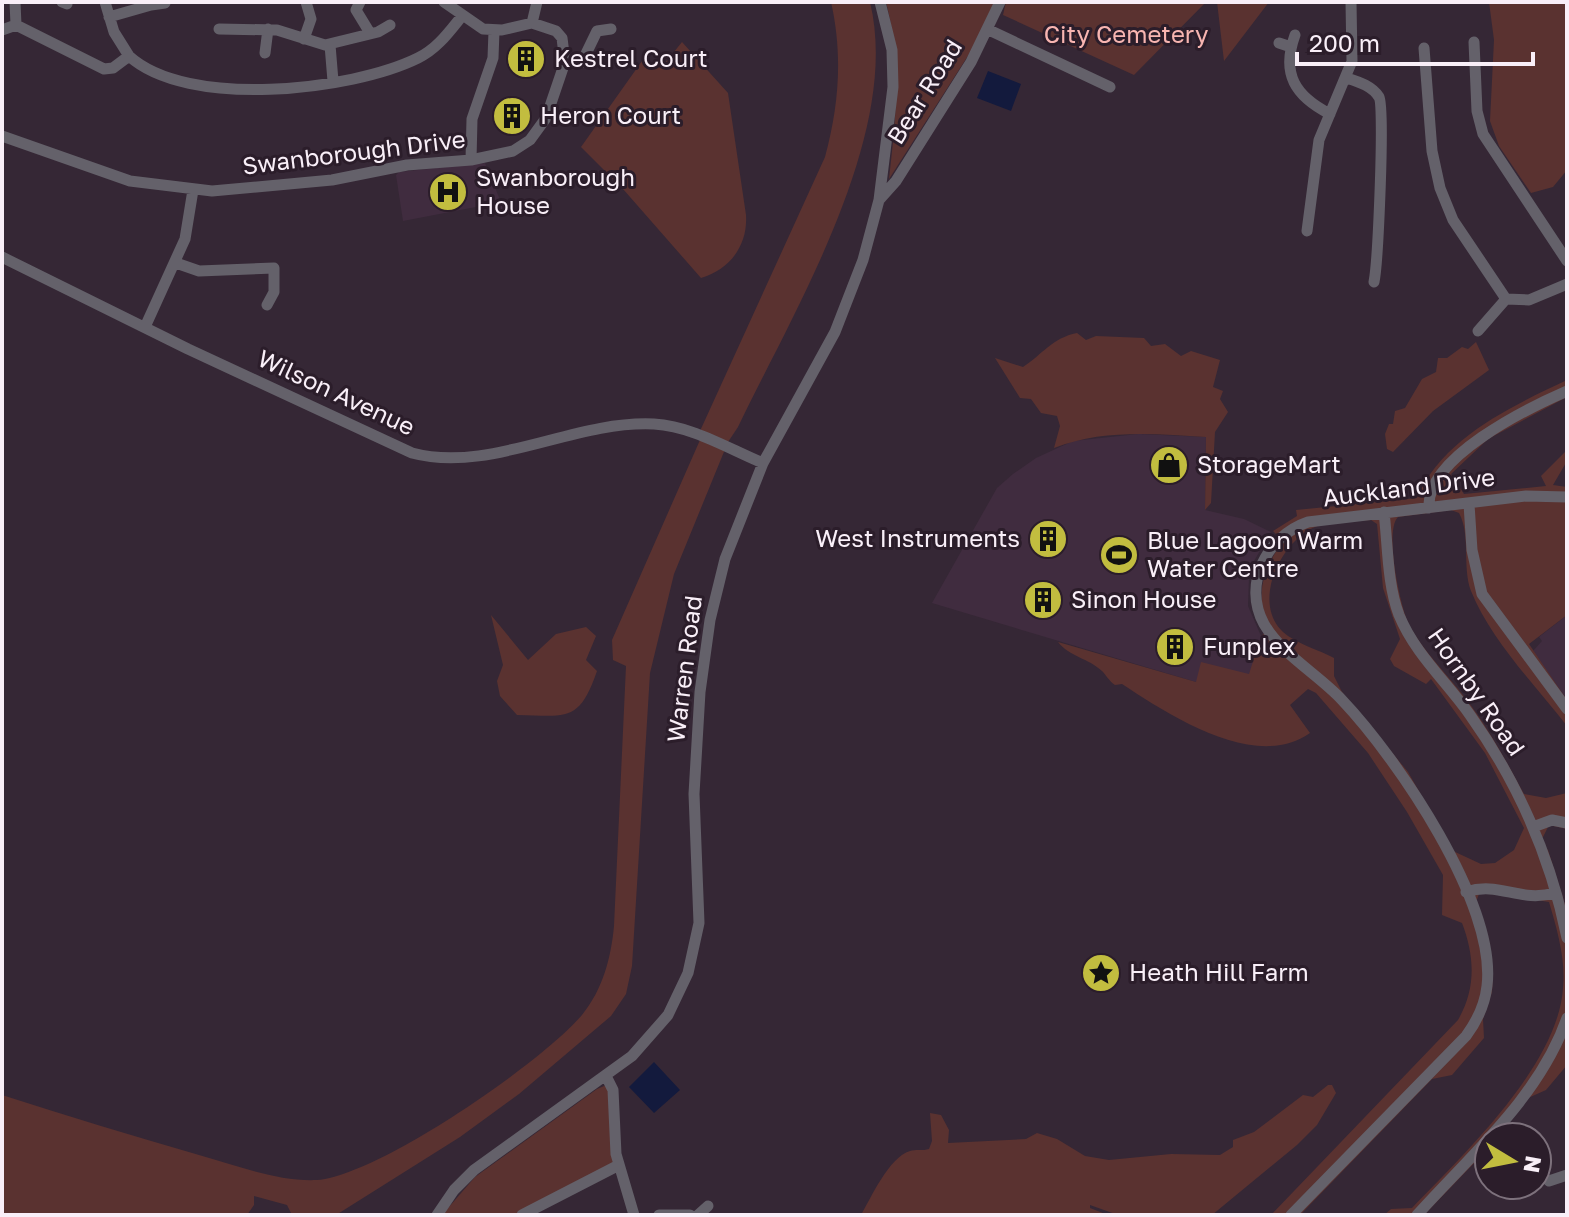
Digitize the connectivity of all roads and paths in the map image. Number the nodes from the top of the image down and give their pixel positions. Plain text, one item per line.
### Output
1 (15, 2) edge
2 (105, 2) edge
3 (444, 2) edge
4 (880, 2) edge
5 (1000, 2) edge
6 (1351, 2) edge
7 (165, 3) edge
8 (300, 3) edge
9 (536, 3) edge
10 (151, 4) edge
11 (354, 7) edge
12 (462, 16) junction
13 (109, 17) junction
14 (532, 23) junction
15 (16, 25) junction
16 (390, 25) dead end
17 (219, 29) dead end
18 (268, 29) junction
19 (611, 29) dead end
20 (2, 30) edge
21 (989, 30) junction
22 (494, 31) junction
23 (370, 33) junction
24 (304, 39) junction
25 (1474, 42) dead end
26 (1279, 43) dead end
27 (330, 45) junction
28 (1424, 48) dead end
29 (265, 53) dead end
30 (129, 56) junction
31 (565, 62) junction
32 (1347, 78) junction
33 (333, 81) junction
34 (1110, 87) dead end
35 (1330, 114) junction
36 (2, 136) edge
37 (471, 160) junction
38 (193, 190) junction
39 (879, 200) junction
40 (1307, 231) dead end
41 (2, 257) edge
42 (1567, 261) edge
43 (176, 263) junction
44 (1377, 267) junction
45 (1391, 269) dead end
46 (1374, 282) dead end
47 (1567, 284) edge
48 (1506, 299) junction
49 (267, 305) dead end
50 (1479, 325) dead end
51 (145, 327) junction
52 (1567, 391) edge
53 (763, 463) junction
54 (1567, 497) edge
55 (1469, 504) junction
56 (1429, 508) junction
57 (1384, 512) junction
58 (1567, 709) edge
59 (1567, 823) edge
60 (1533, 827) junction
61 (1466, 892) junction
62 (1555, 893) junction
63 (1567, 938) edge
64 (1567, 1018) edge
65 (606, 1076) junction
66 (619, 1165) junction
67 (708, 1206) dead end
68 (437, 1215) edge
69 (522, 1215) edge
70 (634, 1215) edge
71 (659, 1215) edge
72 (690, 1215) edge
73 (698, 1215) edge
74 (1291, 1215) edge
75 (1417, 1215) edge

1 - 15 street
2 - 13 street
3 - 12 street
4 - 39 street, Warren Road
5 - 21 street, Bear Road
6 - 32 street
7 - 10 street
8 - 24 street
9 - 14 street
10 - 13 street
11 - 23 street
12 - 22 street
12 - 33 street
13 - 30 street
14 - 22 street
14 - 31 street
15 - 20 street
15 - 30 street
16 - 23 street
17 - 18 street
18 - 24 street
18 - 29 street
19 - 31 street
21 - 34 street
21 - 39 street, Bear Road
22 - 37 street
23 - 27 street
24 - 27 street
25 - 42 street
26 - 35 street
27 - 33 street
28 - 48 street
30 - 33 street
31 - 37 street, Swanborough Drive
32 - 35 street
32 - 44 street
35 - 40 street
36 - 38 street, Swanborough Drive
37 - 38 street, Swanborough Drive
38 - 43 street
39 - 53 street, Warren Road
41 - 51 street, Wilson Avenue
43 - 49 street
43 - 51 street
44 - 45 street
44 - 46 street
47 - 48 street
48 - 50 street
51 - 53 street, Wilson Avenue
52 - 56 street
53 - 65 street, Warren Road
54 - 55 street, Auckland Drive
55 - 56 street, Auckland Drive
55 - 58 street
56 - 57 street, Auckland Drive
57 - 60 street, Hornby Road
57 - 61 street, Auckland Drive
59 - 60 street
60 - 62 street, Hornby Road
61 - 62 street
61 - 74 street, Auckland Drive
62 - 63 street, Hornby Road
64 - 75 street
65 - 66 street
65 - 68 street, Warren Road
66 - 69 street
66 - 70 street
67 - 73 street
71 - 72 street

